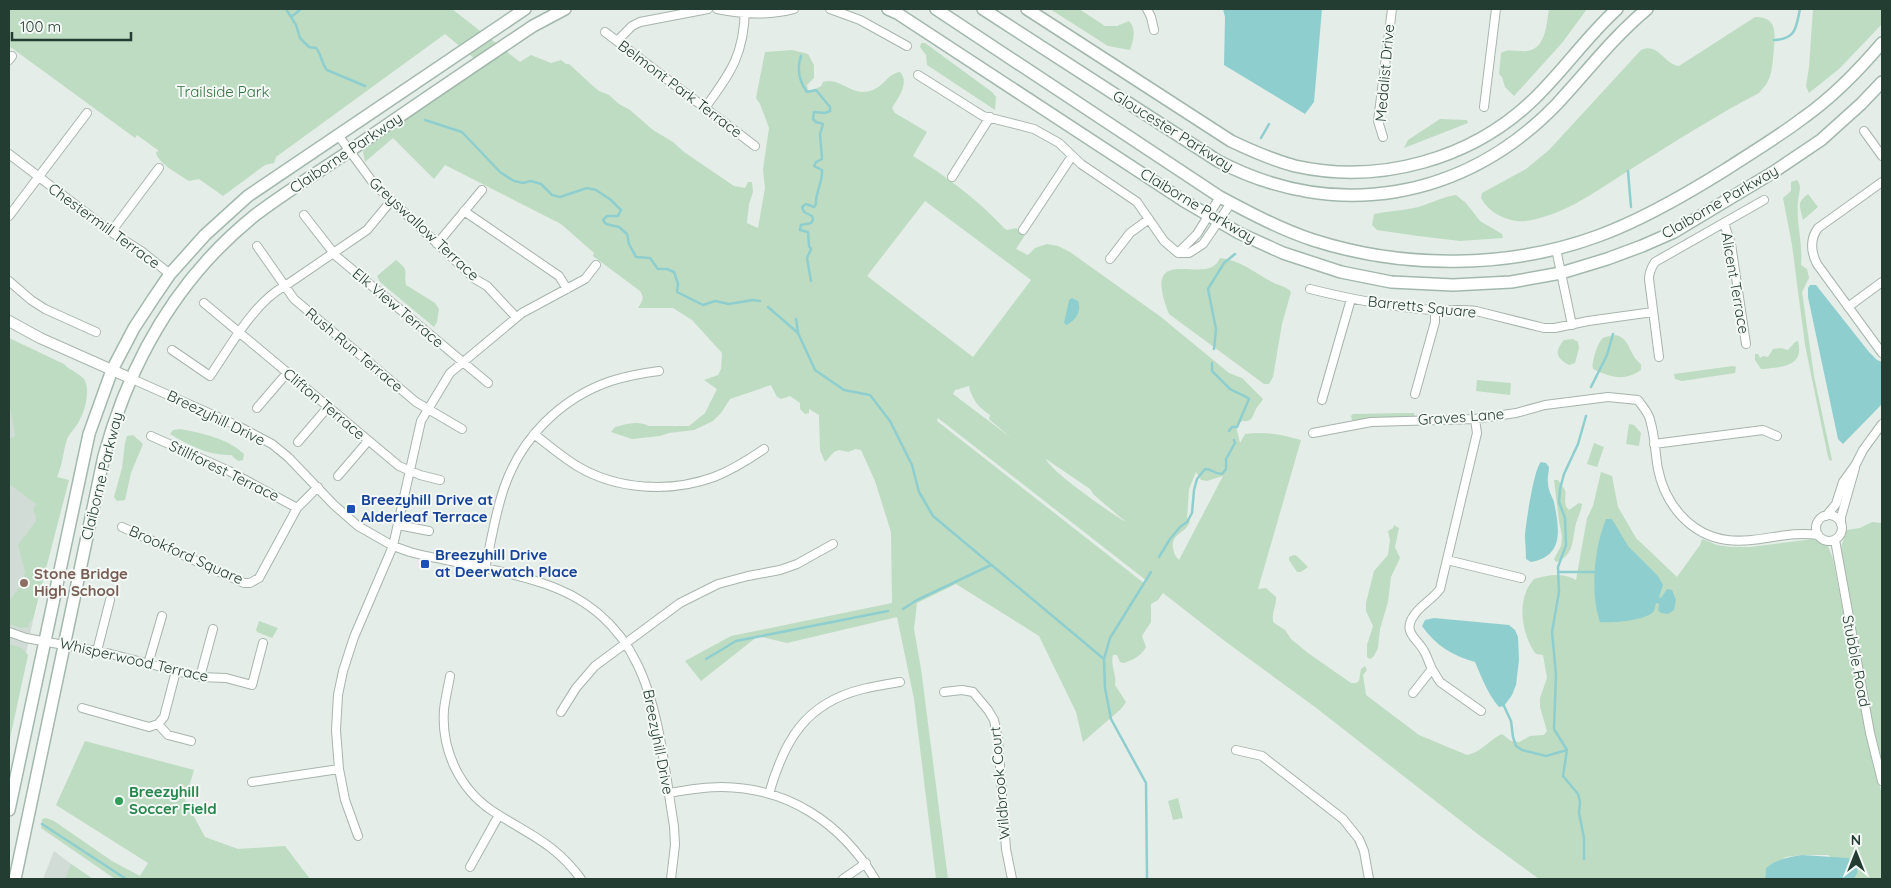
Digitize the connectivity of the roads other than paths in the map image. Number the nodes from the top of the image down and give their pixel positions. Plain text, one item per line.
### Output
1 (525, 9) edge
2 (565, 9) edge
3 (708, 9) edge
4 (717, 9) edge
5 (794, 9) edge
6 (830, 9) edge
7 (888, 9) edge
8 (936, 9) edge
9 (983, 9) edge
10 (1028, 9) edge
11 (1146, 9) edge
12 (1392, 9) edge
13 (1496, 9) edge
14 (1617, 9) edge
15 (1647, 9) edge
16 (745, 11) edge
17 (1154, 30) dead end
18 (605, 32) dead end
19 (617, 41) junction
20 (1882, 43) edge
21 (907, 46) dead end
22 (918, 75) dead end
23 (1882, 82) edge
24 (1484, 107) dead end
25 (705, 108) junction
26 (87, 113) dead end
27 (990, 117) junction
28 (1864, 131) dead end
29 (338, 134) junction
30 (1383, 137) dead end
31 (755, 146) dead end
32 (350, 150) junction
33 (9, 154) edge
34 (1072, 156) junction
35 (1882, 156) edge
36 (159, 168) dead end
37 (38, 177) junction
38 (952, 177) dead end
39 (1882, 182) edge
40 (482, 190) dead end
41 (1220, 197) junction
42 (1764, 200) dead end
43 (392, 201) junction
44 (1231, 203) junction
45 (464, 212) junction
46 (304, 215) dead end
47 (9, 216) edge
48 (1214, 218) junction
49 (1148, 219) junction
50 (1724, 222) junction
51 (1023, 230) dead end
52 (111, 232) junction
53 (437, 244) junction
54 (257, 246) dead end
55 (1556, 249) junction
56 (334, 253) junction
57 (1178, 253) junction
58 (1110, 259) dead end
59 (596, 266) dead end
60 (1561, 273) junction
61 (170, 274) junction
62 (9, 280) edge
63 (1882, 282) edge
64 (285, 286) junction
65 (567, 289) junction
66 (1310, 289) dead end
67 (1351, 300) junction
68 (204, 303) dead end
69 (1848, 307) junction
70 (1435, 310) junction
71 (1653, 312) junction
72 (516, 317) junction
73 (9, 321) edge
74 (1572, 324) junction
75 (96, 332) dead end
76 (239, 332) junction
77 (1746, 344) dead end
78 (172, 350) dead end
79 (1882, 353) edge
80 (1659, 357) dead end
81 (462, 362) junction
82 (112, 370) junction
83 (660, 370) dead end
84 (287, 373) junction
85 (130, 378) junction
86 (488, 382) dead end
87 (1415, 394) dead end
88 (1322, 400) dead end
89 (328, 407) junction
90 (258, 408) dead end
91 (428, 409) junction
92 (1475, 419) junction
93 (1882, 424) edge
94 (462, 429) dead end
95 (1313, 433) dead end
96 (534, 434) junction
97 (151, 436) dead end
98 (1777, 436) dead end
99 (368, 441) junction
100 (298, 442) dead end
101 (1654, 444) junction
102 (764, 449) dead end
103 (1856, 464) junction
104 (410, 471) junction
105 (338, 476) dead end
106 (440, 480) dead end
107 (318, 487) junction
108 (297, 508) junction
109 (1826, 516) junction
110 (1817, 523) junction
111 (398, 524) junction
112 (1841, 524) junction
113 (122, 526) dead end
114 (429, 531) dead end
115 (1799, 533) junction
116 (1818, 535) junction
117 (1835, 540) junction
118 (833, 544) dead end
119 (393, 546) junction
120 (1447, 560) junction
121 (484, 569) junction
122 (1522, 578) dead end
123 (110, 600) dead end
124 (162, 616) dead end
125 (213, 628) dead end
126 (9, 632) edge
127 (45, 640) junction
128 (263, 643) dead end
129 (625, 643) junction
130 (65, 644) junction
131 (97, 651) junction
132 (148, 664) junction
133 (1432, 668) junction
134 (176, 671) junction
135 (450, 676) dead end
136 (200, 677) junction
137 (900, 682) dead end
138 (944, 692) dead end
139 (1413, 693) dead end
140 (82, 708) dead end
141 (1481, 711) dead end
142 (561, 712) dead end
143 (158, 724) junction
144 (191, 741) dead end
145 (1236, 750) dead end
146 (338, 769) junction
147 (1882, 781) edge
148 (252, 782) dead end
149 (669, 793) junction
150 (768, 794) junction
151 (9, 810) edge
152 (499, 815) junction
153 (358, 836) dead end
154 (866, 863) junction
155 (470, 867) dead end
156 (15, 879) edge
157 (581, 879) edge
158 (671, 879) edge
159 (843, 879) edge
160 (876, 879) edge
161 (1012, 879) edge
162 (1369, 879) edge

1 - 29 main road, Claiborne Parkway
2 - 32 main road, Claiborne Parkway
3 - 19 street
4 - 16 street
5 - 16 street
6 - 21 street
7 - 48 main road, Claiborne Parkway
8 - 41 main road, Claiborne Parkway
9 - 15 main road, Gloucester Parkway
10 - 14 main road, Gloucester Parkway
11 - 17 street
12 - 30 street, Medalist Drive
13 - 24 street
16 - 25 street
18 - 19 street, Belmont Park Terrace
19 - 25 street, Belmont Park Terrace
20 - 55 main road, Claiborne Parkway
22 - 27 street
23 - 60 main road, Claiborne Parkway
25 - 31 street, Belmont Park Terrace
26 - 37 street
27 - 34 street
27 - 38 street
28 - 35 street
29 - 32 street, Greyswallow Terrace
29 - 61 main road, Claiborne Parkway
32 - 43 street, Greyswallow Terrace
32 - 85 main road, Claiborne Parkway
33 - 37 street, Chestermill Terrace
34 - 49 street
34 - 51 street
36 - 52 street
37 - 47 street
37 - 52 street, Chestermill Terrace
39 - 69 street
40 - 45 street
41 - 44 main road, Claiborne Parkway
41 - 48 street
42 - 50 street
43 - 53 street, Greyswallow Terrace
43 - 56 street
44 - 48 street
44 - 55 main road, Claiborne Parkway
45 - 53 street
45 - 65 street
46 - 56 street, Elk View Terrace
48 - 57 street
48 - 57 street
48 - 60 main road, Claiborne Parkway
49 - 57 street
49 - 58 street
50 - 71 street
50 - 77 street, Alicent Terrace
52 - 61 street, Chestermill Terrace
53 - 72 street, Greyswallow Terrace
54 - 64 street, Rush Run Terrace
55 - 60 street
56 - 64 street
56 - 81 street, Elk View Terrace
59 - 65 street
60 - 74 street
61 - 82 main road, Claiborne Parkway
62 - 75 street
63 - 69 street
64 - 76 street
64 - 91 street, Rush Run Terrace
65 - 72 street
66 - 67 street, Barretts Square
67 - 70 street, Barretts Square
67 - 88 street
68 - 76 street, Clifton Terrace
69 - 79 street
70 - 74 street, Barretts Square
70 - 87 street
71 - 74 street, Barretts Square
71 - 80 street
72 - 81 street
73 - 82 street
76 - 78 street
76 - 84 street, Clifton Terrace
81 - 86 street, Elk View Terrace
81 - 91 street
82 - 85 street
82 - 127 main road, Claiborne Parkway
83 - 96 street
84 - 89 street, Clifton Terrace
84 - 90 street
85 - 107 street, Breezyhill Drive
85 - 130 main road, Claiborne Parkway
89 - 99 street, Clifton Terrace
89 - 100 street
91 - 94 street, Rush Run Terrace
91 - 104 street
92 - 95 street, Graves Lane
92 - 101 street, Graves Lane
92 - 120 street
93 - 103 street
96 - 102 street
96 - 121 street
97 - 108 street, Stillforest Terrace
98 - 101 street
99 - 104 street, Clifton Terrace
99 - 105 street
101 - 115 street
103 - 109 street
103 - 112 street
104 - 106 street, Clifton Terrace
104 - 111 street
107 - 108 street, Brookford Square
107 - 119 street, Breezyhill Drive
108 - 113 street, Brookford Square
109 - 110 street
109 - 112 street
110 - 115 street
110 - 116 street
111 - 114 street
111 - 119 street
112 - 117 street
115 - 116 street
116 - 117 street
117 - 147 street, Stubble Road
118 - 129 street
119 - 121 street, Breezyhill Drive
119 - 146 street
120 - 122 street
120 - 133 street
121 - 129 street, Breezyhill Drive
123 - 131 street
124 - 132 street
125 - 136 street
126 - 127 street, Whisperwood Terrace
127 - 130 street, Whisperwood Terrace
127 - 151 main road, Claiborne Parkway
128 - 136 street, Whisperwood Terrace
129 - 142 street
129 - 149 street, Breezyhill Drive
130 - 131 street, Whisperwood Terrace
130 - 156 main road, Claiborne Parkway
131 - 132 street, Whisperwood Terrace
132 - 134 street, Whisperwood Terrace
133 - 139 street
133 - 141 street
134 - 136 street, Whisperwood Terrace
134 - 143 street
135 - 152 street
137 - 150 street
138 - 161 street, Wildbrook Court
140 - 143 street
143 - 144 street
145 - 162 street
146 - 148 street
146 - 153 street
149 - 150 street
149 - 158 street, Breezyhill Drive
150 - 154 street
152 - 155 street
152 - 157 street
154 - 159 street
154 - 160 street

